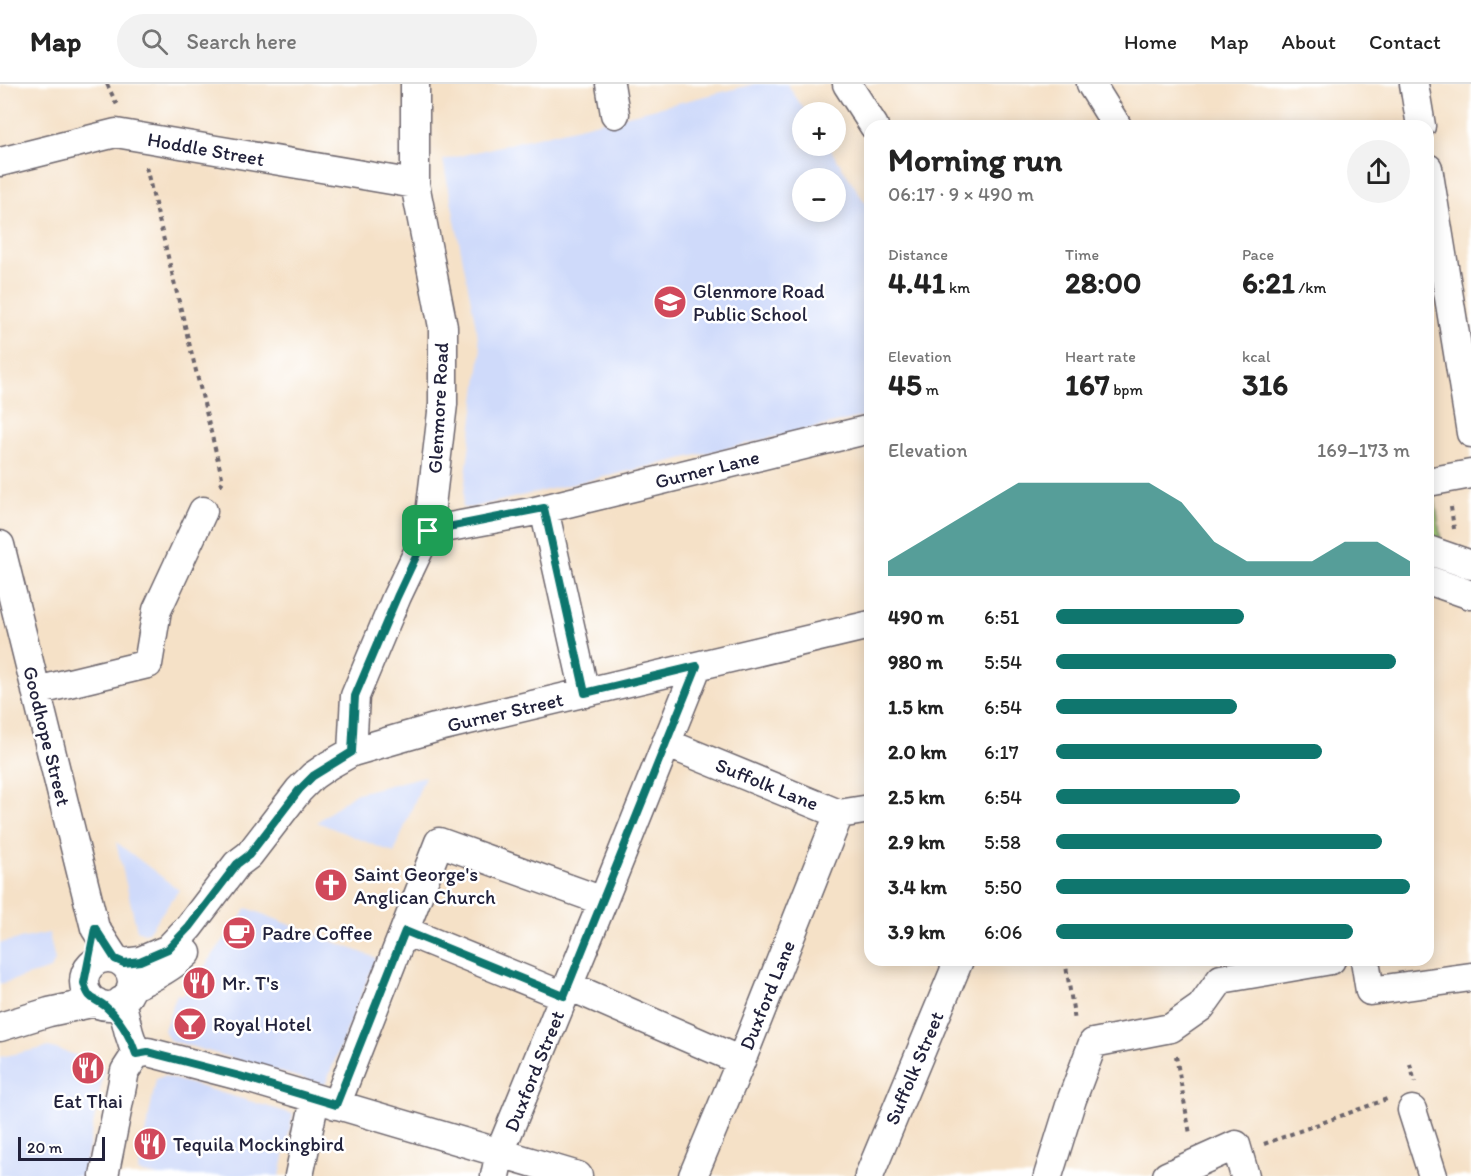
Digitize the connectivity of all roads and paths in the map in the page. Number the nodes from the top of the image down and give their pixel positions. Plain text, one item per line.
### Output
1 (415, 84) edge
2 (609, 84) edge
3 (846, 84) edge
4 (1091, 84) edge
5 (1414, 84) edge
6 (615, 114) dead end
7 (870, 120) edge
8 (1113, 120) edge
9 (1420, 120) edge
10 (139, 137) junction
11 (0, 162) edge
12 (415, 184) junction
13 (1434, 205) edge
14 (864, 430) edge
15 (1471, 433) edge
16 (1471, 474) edge
17 (223, 481) dead end
18 (1434, 481) edge
19 (1450, 501) dead end
20 (544, 508) junction
21 (203, 511) dead end
22 (428, 531) junction
23 (1455, 534) dead end
24 (0, 544) edge
25 (1434, 552) edge
26 (1471, 565) edge
27 (1434, 582) edge
28 (1471, 595) edge
29 (864, 626) edge
30 (697, 666) junction
31 (36, 691) junction
32 (585, 693) junction
33 (666, 743) junction
34 (352, 752) junction
35 (864, 810) edge
36 (839, 814) junction
37 (603, 901) junction
38 (95, 928) junction
39 (405, 931) junction
40 (956, 966) edge
41 (1066, 966) edge
42 (1263, 966) edge
43 (1366, 966) edge
44 (1219, 970) edge
45 (87, 972) junction
46 (1471, 977) edge
47 (115, 986) junction
48 (567, 991) junction
49 (0, 1009) edge
50 (0, 1027) edge
51 (133, 1043) junction
52 (1093, 1043) junction
53 (1176, 1056) dead end
54 (741, 1061) junction
55 (326, 1102) junction
56 (1412, 1110) joint
57 (1240, 1158) edge
58 (1195, 1163) junction
59 (498, 1164) edge
60 (104, 1176) edge
61 (299, 1176) edge
62 (578, 1176) edge
63 (693, 1176) edge
64 (869, 1176) edge
65 (1048, 1176) edge
66 (1167, 1176) edge
67 (1433, 1176) edge

1 - 12 street, Glenmore Road
2 - 6 street
3 - 7 street
4 - 8 street
5 - 9 street
10 - 11 street, Hoddle Street
10 - 12 street, Hoddle Street
10 - 17 path
12 - 22 street, Glenmore Road
13 - 15 street
14 - 20 street, Gurner Lane
16 - 18 street
19 - 23 path
20 - 22 street, Gurner Lane
20 - 32 street
21 - 31 street
22 - 34 street, Glenmore Road
24 - 31 street, Goodhope Street
25 - 26 street
27 - 28 street
29 - 30 street, Gurner Street
30 - 32 street, Gurner Street
30 - 33 street, Duxford Street
31 - 38 street, Goodhope Street
32 - 34 street, Gurner Street
33 - 36 street, Suffolk Lane
33 - 37 street, Duxford Street
34 - 47 street
35 - 36 street, Suffolk Lane
36 - 54 street, Duxford Lane
37 - 39 street
37 - 48 street, Duxford Street
38 - 45 street, Goodhope Street
38 - 47 street, Goodhope Street
39 - 48 street
39 - 55 street
40 - 64 street, Suffolk Street
41 - 52 path
42 - 44 street
43 - 46 street
44 - 52 street
45 - 47 street
45 - 49 street
47 - 50 street
47 - 51 street
48 - 54 street
48 - 59 street, Duxford Street
51 - 55 street
51 - 60 street
52 - 65 street
53 - 58 path
54 - 63 street, Duxford Lane
55 - 59 street
55 - 61 street
56 - 57 path
56 - 67 street
57 - 58 street
58 - 66 street
59 - 62 street

